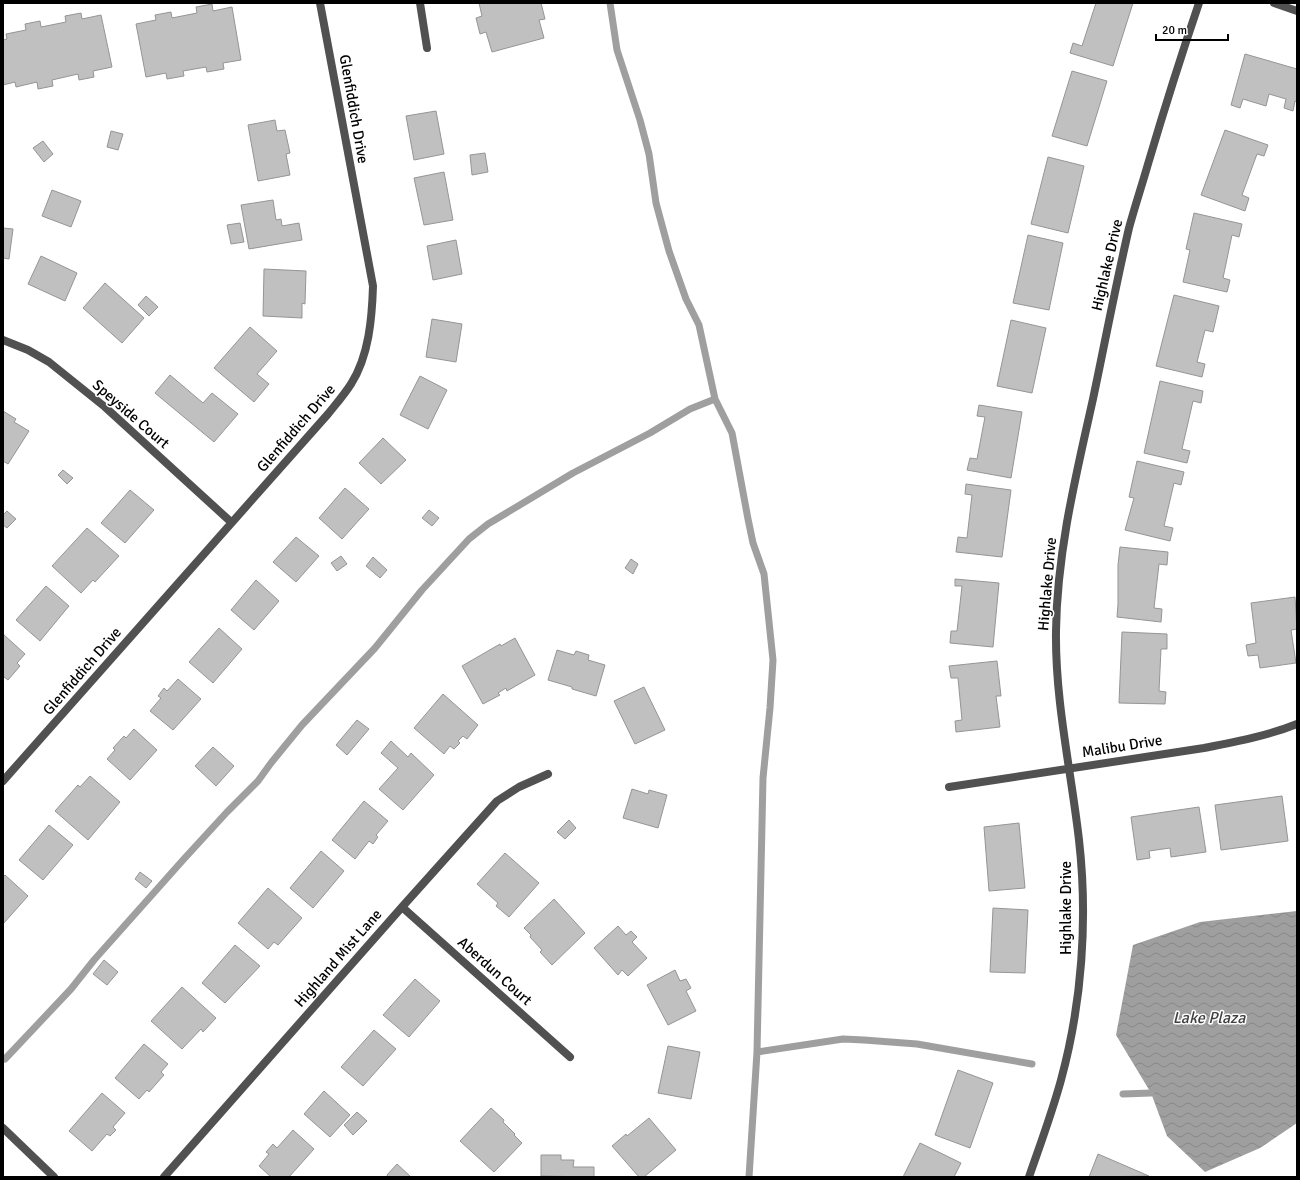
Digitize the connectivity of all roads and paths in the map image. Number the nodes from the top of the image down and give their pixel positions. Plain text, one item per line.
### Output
1 (320, 3) edge
2 (420, 3) edge
3 (1199, 3) edge
4 (1274, 3) edge
5 (1297, 11) edge
6 (427, 48) dead end
7 (3, 340) edge
8 (231, 522) junction
9 (1297, 724) edge
10 (1068, 769) junction
11 (548, 774) dead end
12 (3, 781) edge
13 (949, 787) dead end
14 (402, 906) junction
15 (570, 1056) dead end
16 (3, 1128) edge
17 (54, 1177) edge
18 (164, 1177) edge
19 (1028, 1177) edge

1 - 8 street, Glenfiddich Drive
2 - 6 street
3 - 10 street, Highlake Drive
4 - 5 street
7 - 8 street, Speyside Court
8 - 12 street, Glenfiddich Drive
9 - 10 street, Malibu Drive
10 - 13 street, Malibu Drive
10 - 19 street, Highlake Drive
11 - 14 street, Highland Mist Lane
14 - 15 street, Aberdun Court
14 - 18 street, Highland Mist Lane
16 - 17 street

